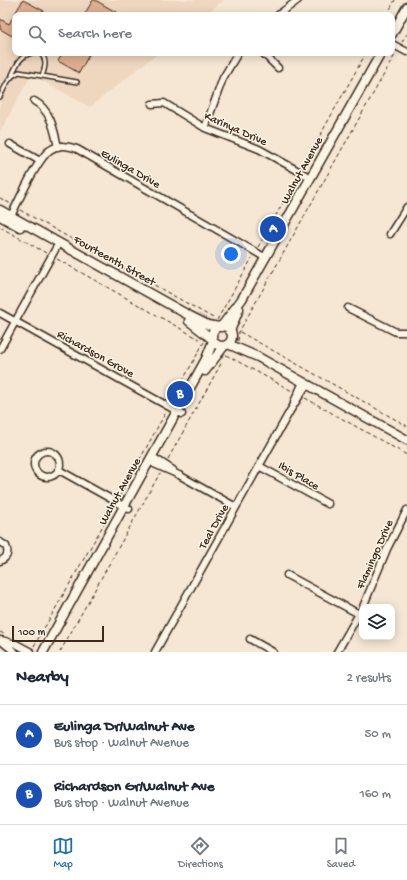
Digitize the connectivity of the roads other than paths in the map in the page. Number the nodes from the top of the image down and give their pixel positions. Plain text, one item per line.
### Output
1 (298, 0) edge
2 (407, 7) edge
3 (282, 12) edge
4 (395, 29) edge
5 (395, 46) edge
6 (407, 52) edge
7 (23, 56) edge
8 (43, 56) edge
9 (236, 56) edge
10 (266, 56) edge
11 (379, 56) edge
12 (278, 68) dead end
13 (12, 75) junction
14 (42, 76) junction
15 (78, 82) dead end
16 (0, 97) edge
17 (34, 101) dead end
18 (152, 104) dead end
19 (205, 128) junction
20 (10, 144) dead end
21 (58, 147) junction
22 (40, 161) junction
23 (311, 178) junction
24 (407, 207) edge
25 (0, 210) edge
26 (0, 216) edge
27 (11, 216) junction
28 (390, 234) dead end
29 (56, 248) junction
30 (266, 258) junction
31 (242, 299) junction
32 (348, 308) dead end
33 (0, 313) edge
34 (16, 321) junction
35 (219, 324) junction
36 (206, 328) junction
37 (407, 332) edge
38 (212, 340) junction
39 (229, 342) junction
40 (0, 349) edge
41 (305, 383) junction
42 (180, 412) junction
43 (407, 440) edge
44 (153, 461) junction
45 (259, 466) junction
46 (59, 470) junction
47 (328, 504) dead end
48 (126, 507) junction
49 (236, 507) junction
50 (407, 510) edge
51 (0, 542) edge
52 (0, 561) edge
53 (287, 575) dead end
54 (364, 604) edge
55 (359, 609) edge
56 (359, 614) edge
57 (250, 639) dead end
58 (0, 640) edge
59 (32, 650) edge
60 (15, 652) edge
61 (43, 652) edge
62 (48, 652) edge
63 (155, 652) edge
64 (273, 652) edge
65 (337, 652) edge

1 - 3 street
2 - 4 street
5 - 6 street
7 - 13 lane
8 - 14 lane
9 - 19 street
10 - 12 street
11 - 23 street, Walnut Avenue
13 - 14 lane
13 - 16 lane
14 - 15 lane
17 - 21 street
18 - 19 street, Karinya Drive
19 - 23 street, Karinya Drive
20 - 22 street
21 - 22 street
21 - 30 street, Eulinga Drive
22 - 27 street
23 - 30 street, Walnut Avenue
24 - 28 street
25 - 27 street, Fourteenth Street
26 - 29 street, Fourteenth Street
27 - 36 street, Fourteenth Street
29 - 34 street
29 - 36 street, Fourteenth Street
30 - 31 street, Walnut Avenue
31 - 35 street, Walnut Avenue
31 - 39 street, Walnut Avenue
32 - 37 street
33 - 34 street, Richardson Grove
34 - 40 street
34 - 42 street, Richardson Grove
35 - 36 street, Fourteenth Street
35 - 38 street, Walnut Avenue
35 - 39 street, Fourteenth Street
36 - 38 street, Fourteenth Street
38 - 39 street
38 - 42 street, Walnut Avenue
39 - 41 street
39 - 42 street, Walnut Avenue
41 - 43 street
41 - 45 street, Teal Drive
42 - 44 street, Walnut Avenue
44 - 48 street, Walnut Avenue
44 - 49 street
45 - 47 street, Ibis Place
45 - 49 street, Teal Drive
46 - 46 street
46 - 48 street
48 - 61 street, Walnut Avenue
48 - 62 street, Walnut Avenue
49 - 63 street, Teal Drive
50 - 54 street, Flamingo Drive
51 - 52 street
53 - 55 street
56 - 65 street, Flamingo Drive
57 - 64 street
58 - 59 street
58 - 60 street

